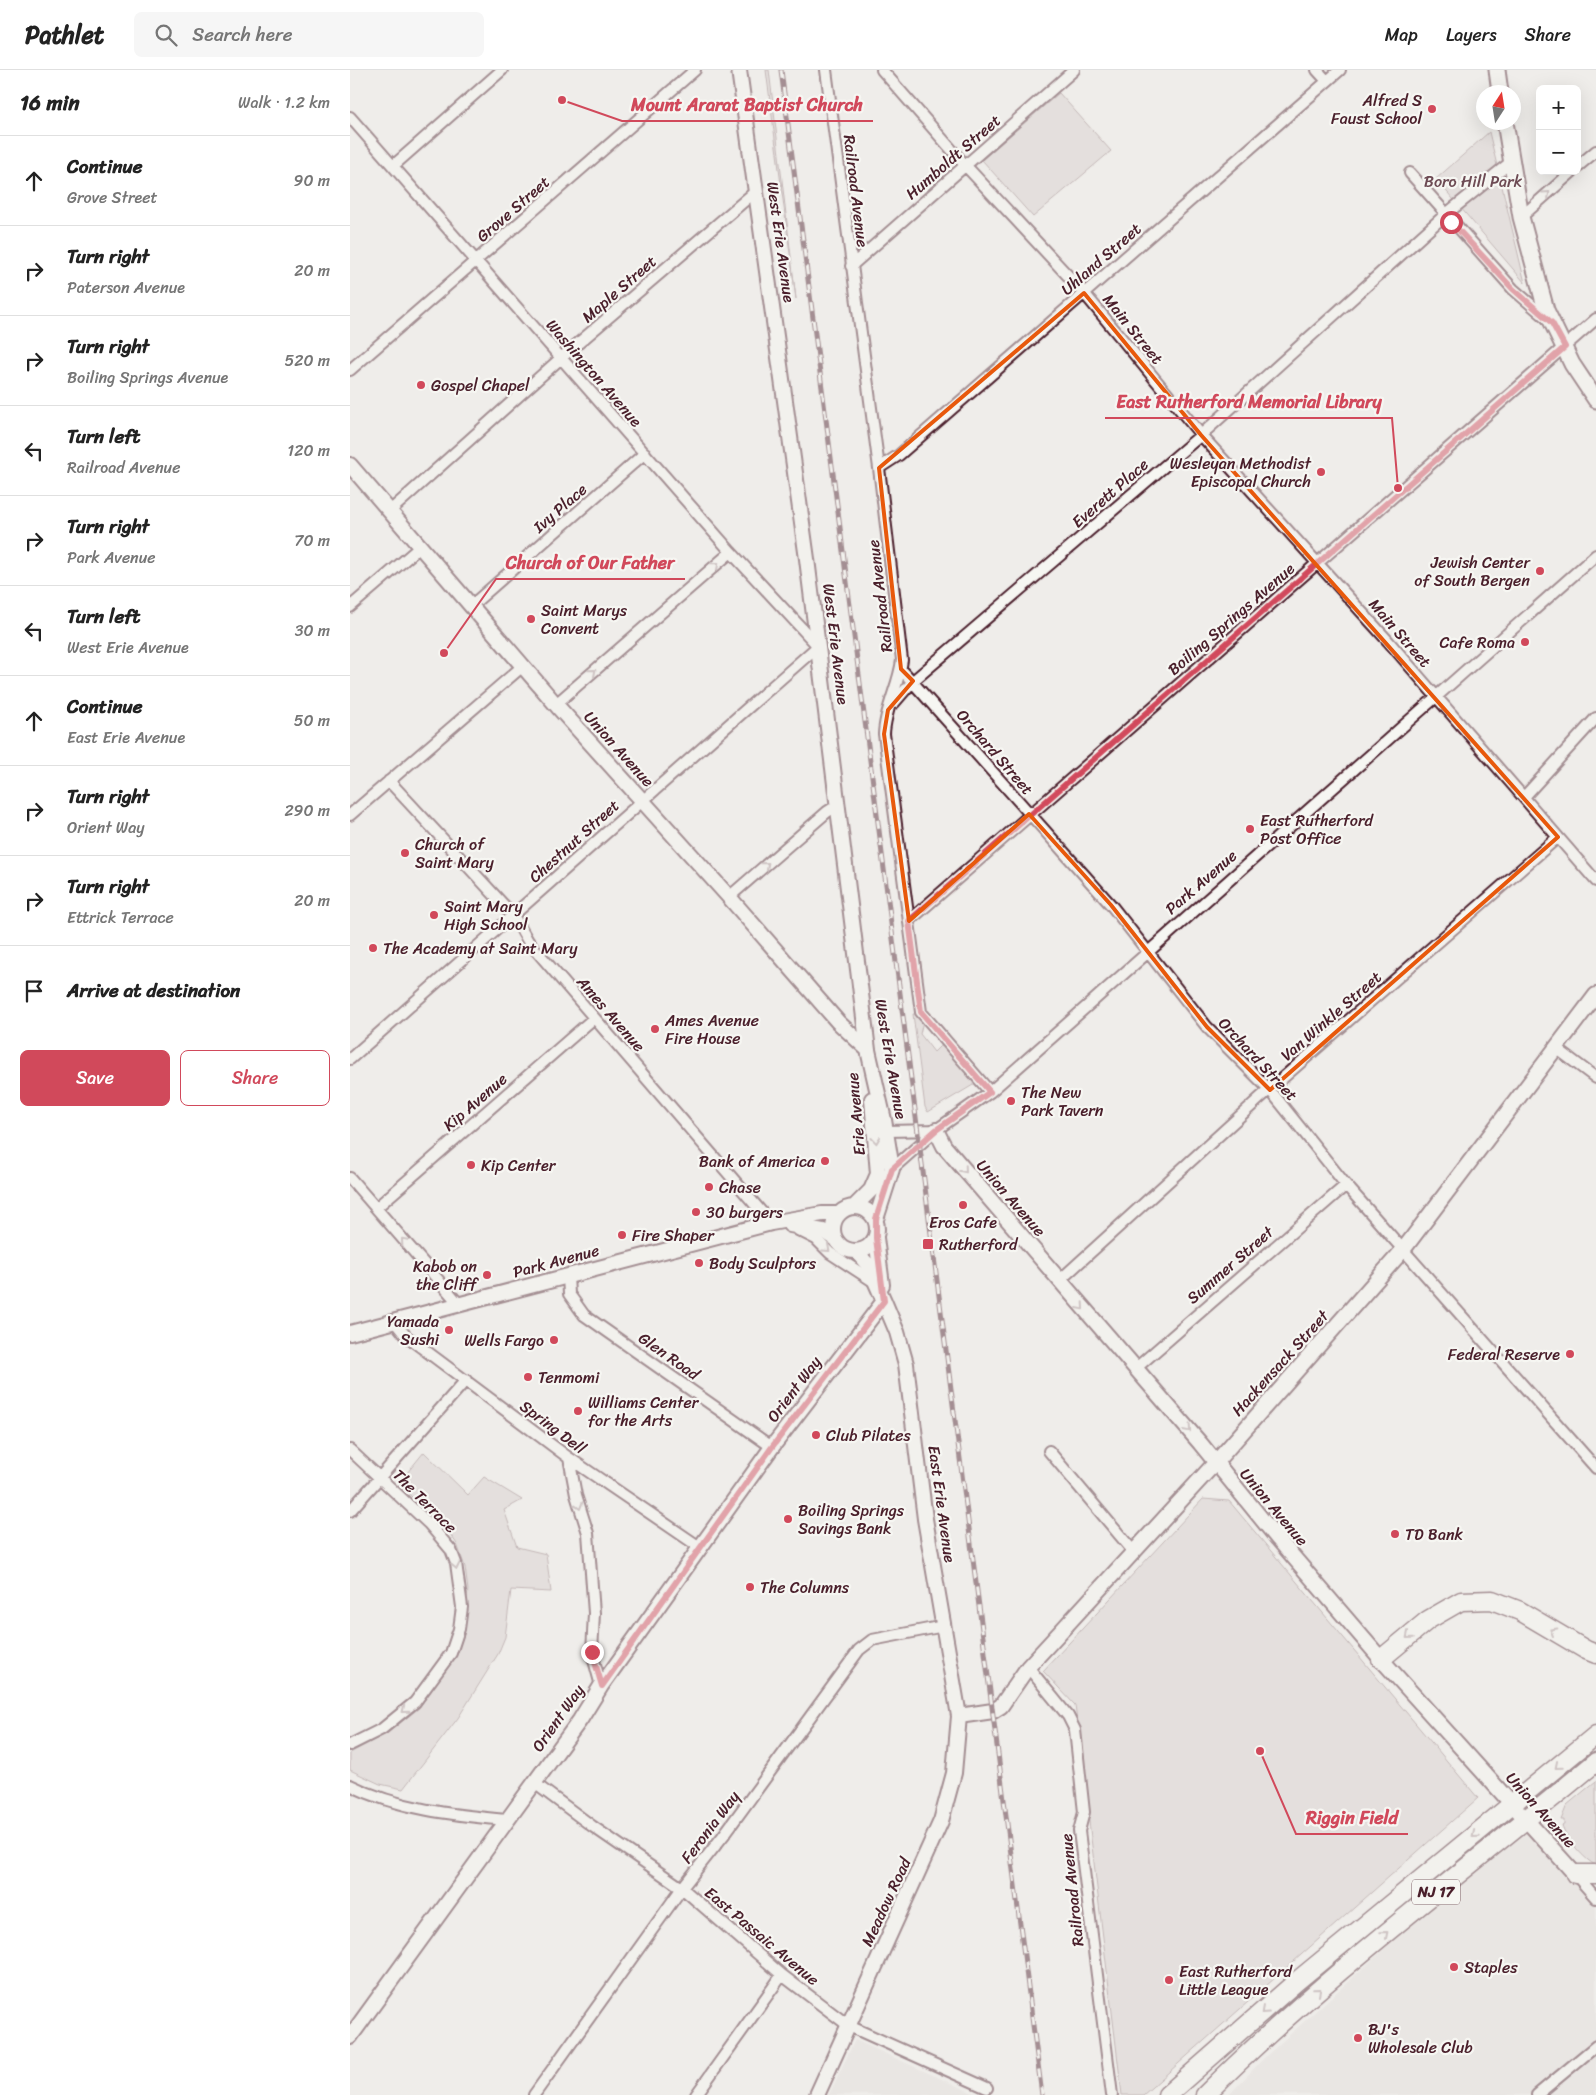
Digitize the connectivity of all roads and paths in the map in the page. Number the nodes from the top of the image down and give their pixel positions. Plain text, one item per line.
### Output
1 (502, 70) edge
2 (695, 70) edge
3 (739, 70) edge
4 (826, 70) edge
5 (882, 70) edge
6 (1074, 70) edge
7 (1317, 70) edge
8 (1340, 70) edge
9 (1497, 70) edge
10 (1327, 81) junction
11 (1499, 85) edge
12 (350, 117) edge
13 (1506, 130) edge
14 (1596, 151) edge
15 (1511, 162) junction
16 (1581, 164) edge
17 (965, 165) junction
18 (393, 166) junction
19 (1410, 173) dead end
20 (1568, 175) edge
21 (756, 191) junction
22 (1445, 215) junction
23 (1521, 217) junction
24 (476, 261) junction
25 (851, 266) junction
26 (1084, 293) junction
27 (1596, 319) edge
28 (1552, 323) junction
29 (1565, 347) junction
30 (562, 358) junction
31 (350, 370) edge
32 (1596, 400) edge
33 (1201, 435) junction
34 (645, 453) junction
35 (350, 465) edge
36 (879, 468) junction
37 (390, 511) junction
38 (421, 546) junction
39 (731, 552) junction
40 (1596, 555) edge
41 (1318, 563) junction
42 (472, 605) junction
43 (350, 607) edge
44 (818, 646) junction
45 (524, 665) junction
46 (901, 669) junction
47 (914, 681) junction
48 (1436, 697) junction
49 (556, 704) junction
50 (888, 710) junction
51 (1596, 718) edge
52 (389, 781) junction
53 (1524, 797) junction
54 (642, 800) junction
55 (838, 805) junction
56 (1029, 814) junction
57 (350, 815) edge
58 (1558, 837) junction
59 (1596, 881) edge
60 (729, 897) junction
61 (513, 914) junction
62 (909, 921) junction
63 (1149, 951) junction
64 (1596, 995) edge
65 (594, 1018) junction
66 (1556, 1048) junction
67 (868, 1050) junction
68 (350, 1059) edge
69 (1596, 1078) edge
70 (1270, 1090) junction
71 (990, 1092) junction
72 (936, 1130) junction
73 (887, 1131) junction
74 (892, 1169) junction
75 (350, 1178) edge
76 (1346, 1185) junction
77 (854, 1207) junction
78 (376, 1208) junction
79 (838, 1214) junction
80 (876, 1219) junction
81 (771, 1223) junction
82 (786, 1224) junction
83 (876, 1238) junction
84 (835, 1239) junction
85 (1404, 1250) junction
86 (856, 1251) junction
87 (568, 1276) junction
88 (1059, 1281) junction
89 (877, 1284) junction
90 (884, 1301) junction
91 (459, 1304) junction
92 (394, 1321) junction
93 (350, 1333) edge
94 (1135, 1369) junction
95 (466, 1380) junction
96 (772, 1447) junction
97 (350, 1450) edge
98 (1049, 1451) dead end
99 (569, 1458) junction
100 (1216, 1462) junction
101 (1596, 1468) edge
102 (380, 1477) junction
103 (350, 1511) edge
104 (702, 1548) junction
105 (1133, 1551) junction
106 (944, 1626) junction
107 (1596, 1654) edge
108 (1381, 1659) junction
109 (1028, 1667) junction
110 (602, 1686) junction
111 (958, 1716) junction
112 (1596, 1735) edge
113 (350, 1745) edge
114 (1592, 1768) edge
115 (534, 1782) junction
116 (350, 1785) edge
117 (1513, 1804) junction
118 (506, 1820) junction
119 (1526, 1820) junction
120 (1575, 1874) junction
121 (1596, 1874) edge
122 (682, 1888) junction
123 (1596, 1898) edge
124 (782, 1975) junction
125 (849, 2026) junction
126 (350, 2037) edge
127 (1596, 2046) edge
128 (987, 2088) dead end
129 (534, 2095) edge
130 (696, 2095) edge
131 (816, 2095) edge
132 (1112, 2095) edge
133 (1168, 2095) edge
134 (1204, 2095) edge
135 (1536, 2095) edge

1 - 18 street
2 - 24 street, Grove Street
3 - 21 street, West Erie Avenue
4 - 25 street, Railroad Avenue
5 - 17 street, Main Street
6 - 17 street, Humboldt Street
7 - 10 street
8 - 10 street, Uhland Street
9 - 11 main road
10 - 26 street, Uhland Street
12 - 18 street, Washington Avenue
13 - 15 main road
14 - 16 street
15 - 22 street, Everett Place
15 - 23 main road
17 - 25 street, Humboldt Street
17 - 26 street, Main Street
18 - 24 street, Washington Avenue
19 - 22 street
23 -> 20 street
21 - 30 street, Maple Street
21 - 44 street, West Erie Avenue
22 - 28 street
22 - 33 street, Everett Place
23 - 28 main road
24 - 30 street, Washington Avenue
24 - 31 street, Grove Street
25 - 36 street, Railroad Avenue
26 - 33 street, Main Street
26 - 36 street, Uhland Street
27 - 29 street, Boiling Springs Avenue
28 - 29 main road
29 - 32 main road
29 - 41 street, Boiling Springs Avenue
30 - 34 street, Washington Avenue
30 - 37 street, Maple Street
33 - 41 street, Main Street
33 - 47 street, Everett Place
34 - 39 street, Washington Avenue
34 - 42 street, Ivy Place
35 - 37 street, Union Avenue
36 - 46 street, Railroad Avenue
37 - 38 street, Union Avenue
38 - 42 street, Union Avenue
38 - 43 street
39 - 44 street, Washington Avenue
49 -> 39 street
40 - 48 street, Park Avenue
41 - 48 street, Main Street
41 - 56 street, Boiling Springs Avenue
42 - 45 street, Union Avenue
44 - 54 street, Chestnut Street
44 - 55 street, West Erie Avenue
45 - 49 street, Union Avenue
45 - 52 street
46 - 47 street, Orchard Street
46 - 50 street, Railroad Avenue
47 - 50 street, Everett Place
47 - 56 street, Orchard Street
48 - 53 street, Main Street
48 - 63 street, Park Avenue
49 - 54 street, Union Avenue
50 - 62 street, Railroad Avenue
51 - 53 street
52 - 57 street
52 - 61 street, Ames Avenue
53 - 58 street, Main Street
54 - 60 street, Union Avenue
54 - 61 street, Chestnut Street
60 -> 55 street
55 - 67 street, West Erie Avenue
56 - 62 street, Boiling Springs Avenue
56 - 63 street, Orchard Street
58 - 59 street, Main Street
58 - 70 street, Van Winkle Street
60 - 67 street, Union Avenue
61 - 65 street, Ames Avenue
61 - 68 street, Chestnut Street
62 - 71 street, Railroad Avenue
63 - 70 street, Orchard Street
63 - 71 street, Park Avenue
64 - 66 street, Hackensack Street
65 - 78 street, Kip Avenue
65 - 81 street, Ames Avenue
66 - 69 street
66 - 85 street, Hackensack Street
67 - 73 street, West Erie Avenue
67 -> 77 street, Erie Avenue
70 - 76 street, Orchard Street
70 - 88 street, Van Winkle Street
71 - 72 street, Park Avenue
72 - 73 street
72 - 74 street, Park Avenue
72 -> 88 street, Union Avenue
73 - 74 street, West Erie Avenue
74 - 80 street, West Erie Avenue
75 - 78 street
76 - 85 street, Orchard Street
76 - 94 street, Summer Street
77 - 79 street
77 - 80 street
91 -> 78 street
79 - 81 street, Park Avenue
79 - 84 street
80 - 83 street
81 - 82 street, Park Avenue
81 - 87 street, Park Avenue
82 - 84 street, Park Avenue
82 -> 89 street
83 - 86 street
83 - 90 street, East Erie Avenue
84 - 86 street
85 - 100 street, Hackensack Street
85 - 101 street, Orchard Street
86 - 89 street, East Erie Avenue
87 - 91 street, Park Avenue
87 - 96 street, Glen Road
88 -> 94 street, Union Avenue
89 - 90 street, East Erie Avenue
90 - 96 street, Orient Way
90 - 106 street, East Erie Avenue
91 - 92 street, Park Avenue
92 - 93 street, Park Avenue
92 - 95 street, Spring Dell
94 -> 100 street, Union Avenue
95 - 99 street, Spring Dell
95 - 102 street
96 - 104 street, Orient Way
97 - 102 street, The Terrace
98 - 105 street
99 - 104 street, Spring Dell
99 -> 110 street
100 - 105 street, Hackensack Street
100 - 108 street, Union Avenue
102 - 103 street
102 -> 113 street, The Terrace
104 - 110 street, Orient Way
105 - 109 street, Hackensack Street
106 - 111 street, East Erie Avenue
106 - 122 street, Feronia Way
107 -> 108 highway
108 - 117 street, Union Avenue
109 - 111 street, Hackensack Street
109 - 132 street, Railroad Avenue
110 - 115 street, Orient Way
111 - 125 street, Meadow Road
112 -> 117 highway, NJ 17
114 - 119 highway, NJ 17
115 - 118 street, Orient Way
115 - 122 street, East Passaic Avenue
116 - 118 street
117 - 119 street, Union Avenue
117 -> 133 highway, NJ 17
118 - 126 street, Orient Way
119 - 120 street, Union Avenue
134 -> 119 highway, NJ 17
120 - 121 highway
120 - 123 street, Union Avenue
122 - 124 street, East Passaic Avenue
122 - 129 street, Feronia Way
124 - 125 street, East Passaic Avenue
124 - 130 street
125 - 128 street, East Passaic Avenue
125 - 131 street, Meadow Road
127 - 135 street

